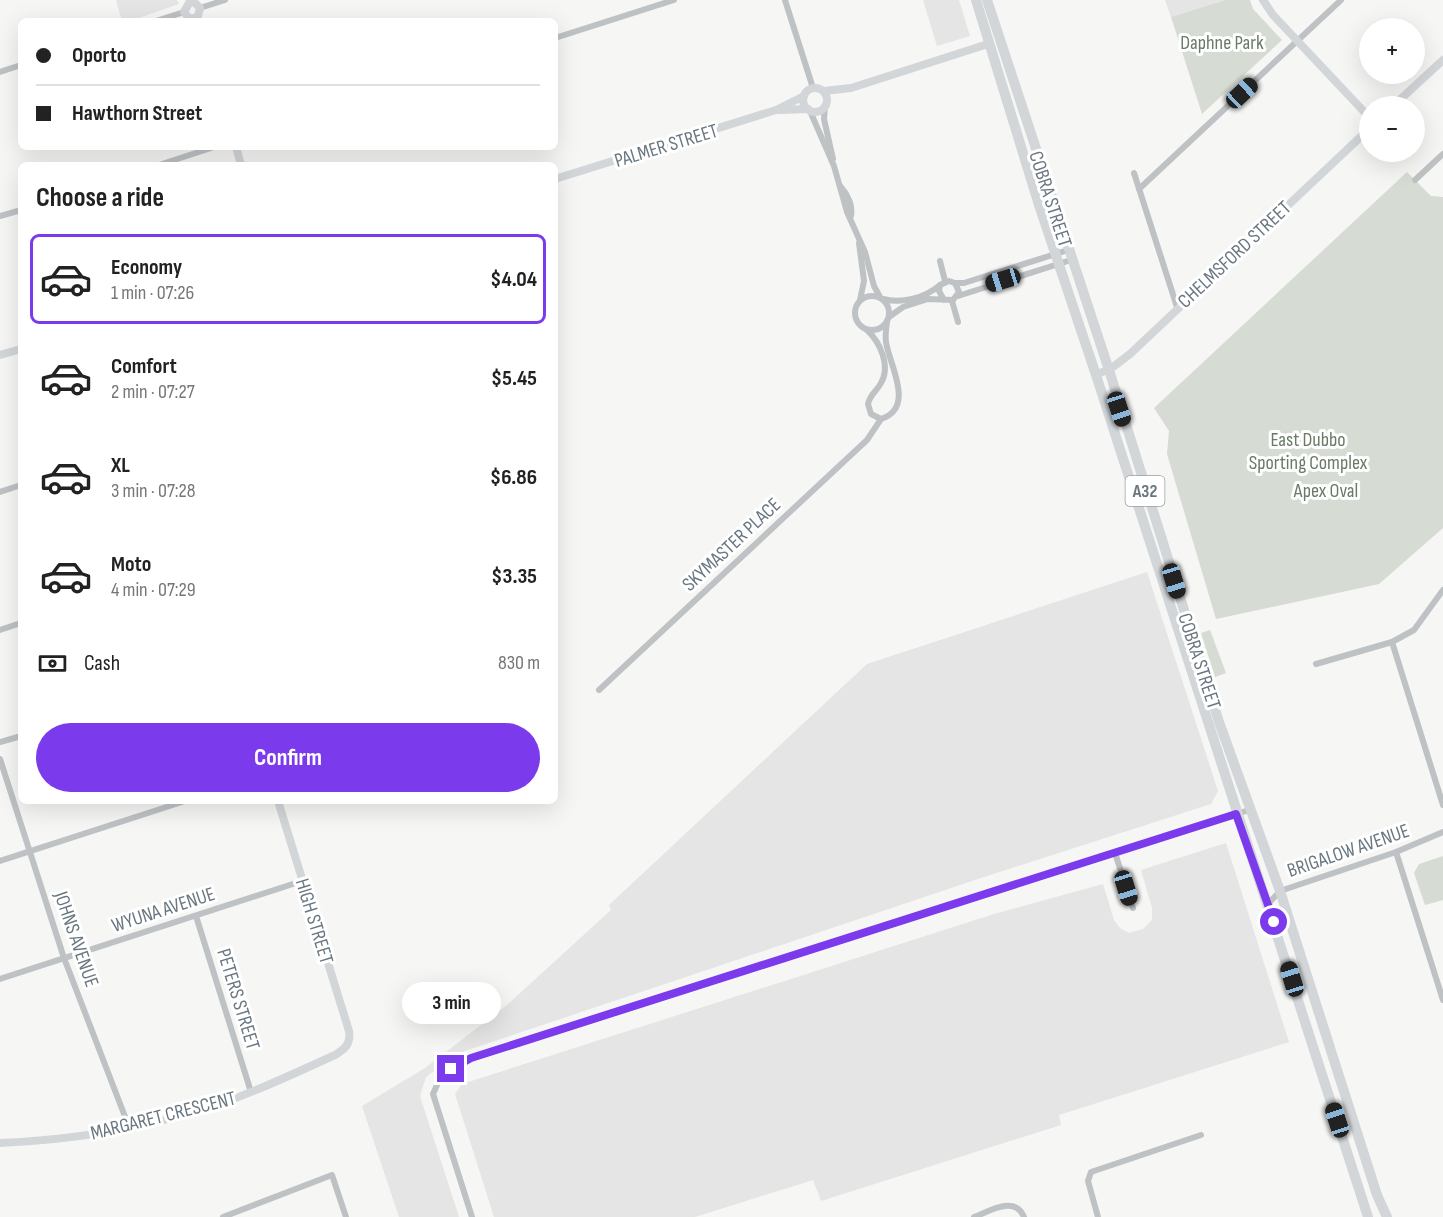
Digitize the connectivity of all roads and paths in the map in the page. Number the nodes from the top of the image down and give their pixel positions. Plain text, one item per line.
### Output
1 (225, 0) edge
2 (674, 0) edge
3 (785, 0) edge
4 (977, 0) edge
5 (987, 0) edge
6 (1263, 0) edge
7 (1341, 0) edge
8 (188, 1) edge
9 (200, 8) junction
10 (184, 12) junction
11 (991, 13) junction
12 (165, 18) edge
13 (189, 18) edge
14 (196, 18) edge
15 (558, 37) edge
16 (1298, 41) junction
17 (988, 44) junction
18 (1443, 60) edge
19 (18, 66) edge
20 (0, 72) edge
21 (851, 87) junction
22 (813, 88) junction
23 (824, 91) junction
24 (804, 96) junction
25 (1404, 96) edge
26 (826, 104) junction
27 (1359, 106) edge
28 (776, 110) junction
29 (809, 110) junction
30 (1359, 138) edge
31 (205, 150) edge
32 (1443, 154) edge
33 (168, 162) edge
34 (834, 166) junction
35 (1134, 173) dead end
36 (558, 178) edge
37 (1415, 180) dead end
38 (1139, 189) junction
39 (18, 211) edge
40 (0, 216) edge
41 (859, 240) junction
42 (1069, 254) junction
43 (1056, 259) junction
44 (940, 261) dead end
45 (943, 283) junction
46 (955, 283) junction
47 (958, 296) junction
48 (881, 298) junction
49 (860, 300) junction
50 (944, 300) junction
51 (952, 301) junction
52 (1177, 307) junction
53 (888, 320) junction
54 (958, 322) dead end
55 (867, 330) junction
56 (18, 350) edge
57 (0, 355) edge
58 (1108, 370) junction
59 (1096, 375) junction
60 (880, 419) junction
61 (18, 486) edge
62 (0, 492) edge
63 (1443, 590) edge
64 (18, 624) edge
65 (0, 630) edge
66 (1392, 642) junction
67 (1316, 664) dead end
68 (599, 690) dead end
69 (18, 736) edge
70 (0, 742) edge
71 (0, 759) edge
72 (176, 804) edge
73 (279, 804) edge
74 (1443, 805) edge
75 (1249, 810) junction
76 (1236, 814) junction
77 (1443, 832) edge
78 (29, 851) junction
79 (1396, 852) junction
80 (1116, 853) junction
81 (0, 861) edge
82 (302, 881) junction
83 (1280, 891) junction
84 (1268, 904) junction
85 (1133, 908) dead end
86 (196, 916) junction
87 (64, 958) junction
88 (0, 980) edge
89 (1443, 1000) edge
90 (349, 1042) joint
91 (251, 1092) junction
92 (129, 1128) junction
93 (1201, 1135) dead end
94 (0, 1143) edge
95 (223, 1217) edge
96 (346, 1217) edge
97 (472, 1217) edge
98 (974, 1217) edge
99 (1024, 1217) edge
100 (1098, 1217) edge
101 (1368, 1217) edge
102 (1387, 1217) edge

1 - 9 street
2 - 15 street
3 - 22 street
4 - 17 highway, COBRA STREET / A32
5 - 11 highway, COBRA STREET / A32
6 - 16 street
7 - 16 street
8 - 9 street
8 - 10 street
9 - 14 street
10 - 12 street
10 - 13 street
11 - 17 highway
11 - 42 highway, COBRA STREET / A32
16 - 27 street
16 - 38 street
17 - 21 street
17 - 43 highway, COBRA STREET / A32
18 - 25 street
19 - 20 street
21 - 23 street
21 - 26 street
22 - 23 street
22 - 24 street
23 - 26 street
24 - 28 street, PALMER STREET
24 - 29 street
26 - 29 street
26 - 34 street
28 - 29 street, PALMER STREET
28 - 36 street, PALMER STREET
29 - 34 street
30 - 52 street, CHELMSFORD STREET
31 - 33 street
32 - 37 street
34 - 41 street
35 - 38 street
38 - 52 street
39 - 40 street
41 - 48 street
41 - 49 street
42 - 43 street
42 - 43 street
42 - 58 highway, COBRA STREET / A32
43 - 46 street
43 - 47 street
43 - 59 highway, COBRA STREET / A32
44 - 45 street
45 - 46 street
45 - 48 street
45 - 50 street
46 - 47 street
47 - 51 street
48 - 49 street
48 - 53 street
49 - 55 street
50 - 51 street
50 - 53 street
51 - 54 street
52 - 58 street, CHELMSFORD STREET
53 - 55 street
53 - 60 street, SKYMASTER PLACE
55 - 60 street
56 - 57 street
58 - 59 street, CHELMSFORD STREET
58 - 75 highway, COBRA STREET / A32
59 - 76 highway, COBRA STREET / A32
60 - 68 street, SKYMASTER PLACE
61 - 62 street
63 - 66 street
64 - 65 street
66 - 67 street
66 - 74 street
69 - 70 street
71 - 78 street, JOHNS AVENUE
72 - 78 street
73 - 82 street, HIGH STREET
75 - 76 street
75 - 83 highway, COBRA STREET / A32
76 - 80 street
76 - 84 highway, COBRA STREET / A32
77 - 79 street, BRIGALOW AVENUE
78 - 81 street
78 - 87 street, JOHNS AVENUE
79 - 83 street, BRIGALOW AVENUE
79 - 89 street
80 - 85 street
80 - 97 street
82 - 86 street, WYUNA AVENUE
82 - 90 street, HIGH STREET
83 - 84 street, BRIGALOW AVENUE
83 - 102 highway, COBRA STREET / A32
84 - 101 highway, COBRA STREET / A32
86 - 87 street, WYUNA AVENUE
86 - 91 street, PETERS STREET
87 - 88 street, WYUNA AVENUE
87 - 92 street, JOHNS AVENUE
90 - 91 street, MARGARET CRESCENT
91 - 92 street, MARGARET CRESCENT
92 - 94 street, MARGARET CRESCENT
93 - 100 street
95 - 96 street
98 - 99 street

